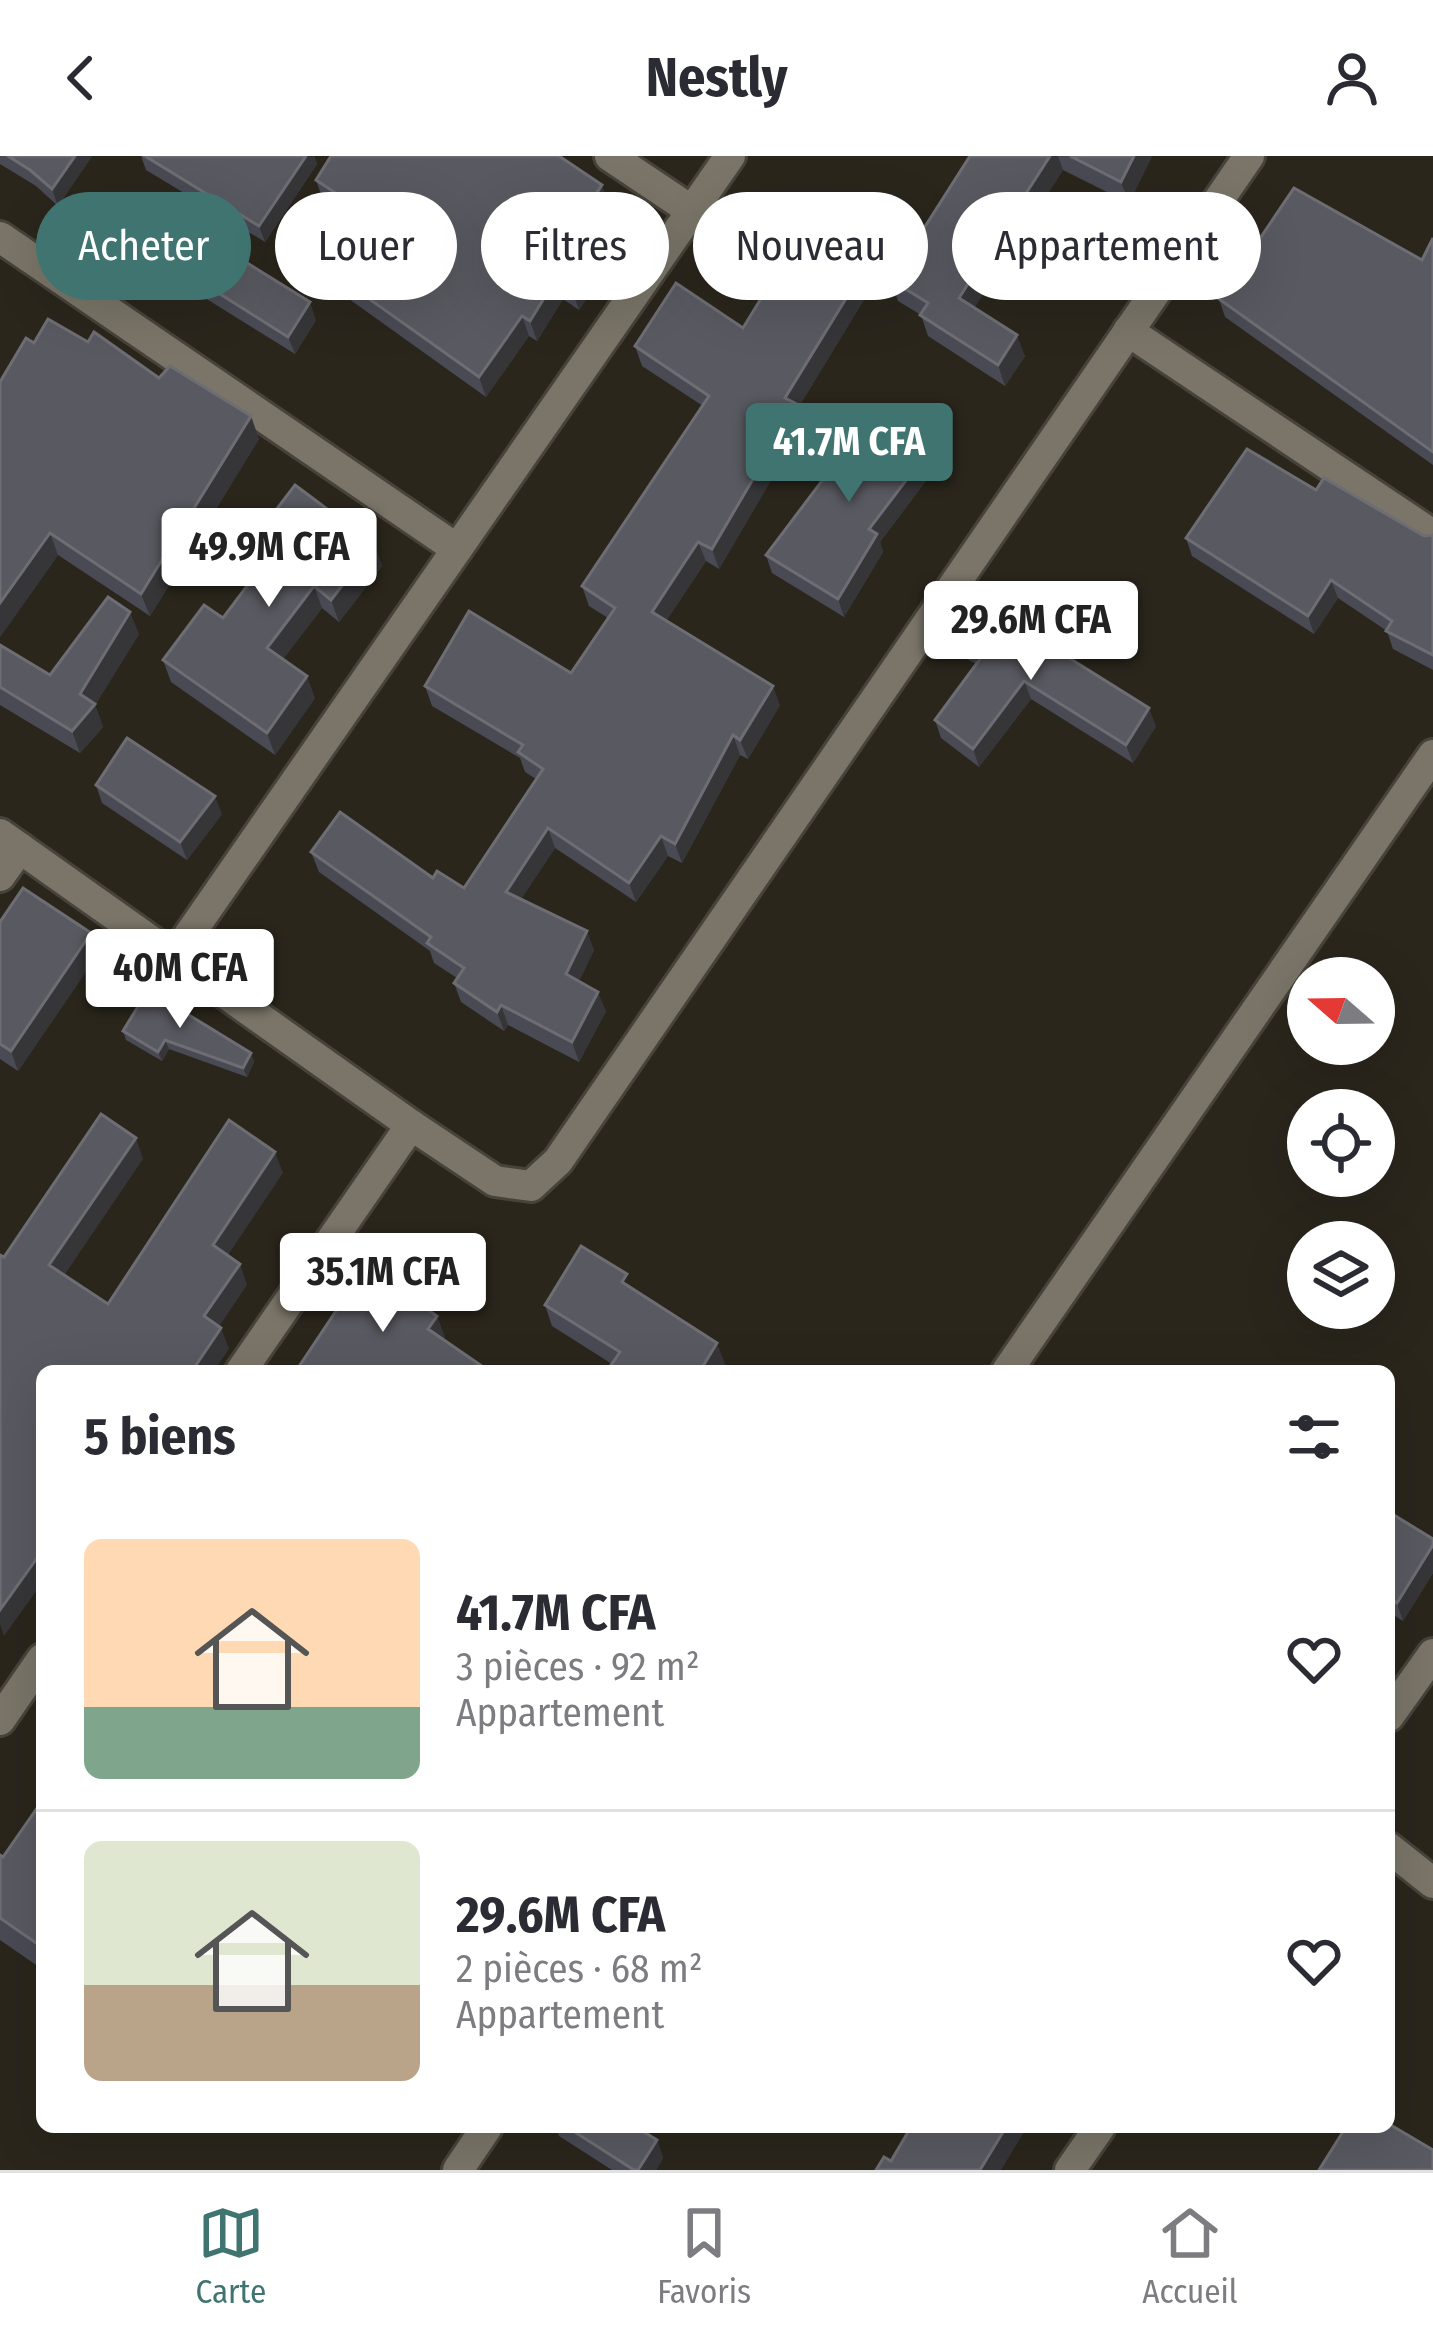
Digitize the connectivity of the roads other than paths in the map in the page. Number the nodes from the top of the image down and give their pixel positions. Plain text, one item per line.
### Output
1 (610, 156) edge
2 (730, 156) edge
3 (1249, 156) edge
4 (692, 211) junction
5 (0, 237) edge
6 (1128, 331) junction
7 (1433, 535) edge
8 (457, 549) junction
9 (1433, 755) edge
10 (10, 841) edge
11 (0, 876) edge
12 (173, 958) junction
13 (411, 1125) junction
14 (245, 1365) edge
15 (1011, 1365) edge
16 (1433, 1654) edge
17 (36, 1668) edge
18 (1395, 1708) edge
19 (0, 1720) edge
20 (1395, 1853) edge
21 (1433, 1883) edge
22 (483, 2133) edge
23 (1096, 2133) edge
24 (458, 2170) edge
25 (1070, 2170) edge

1 - 4 street
2 - 4 street
3 - 6 street
4 - 8 street
5 - 8 street
6 - 7 street
6 - 13 street
8 - 12 street
9 - 15 street
10 - 11 street
10 - 12 street
12 - 13 street
13 - 14 street
16 - 18 street
17 - 19 street
20 - 21 street
22 - 24 street
23 - 25 street

